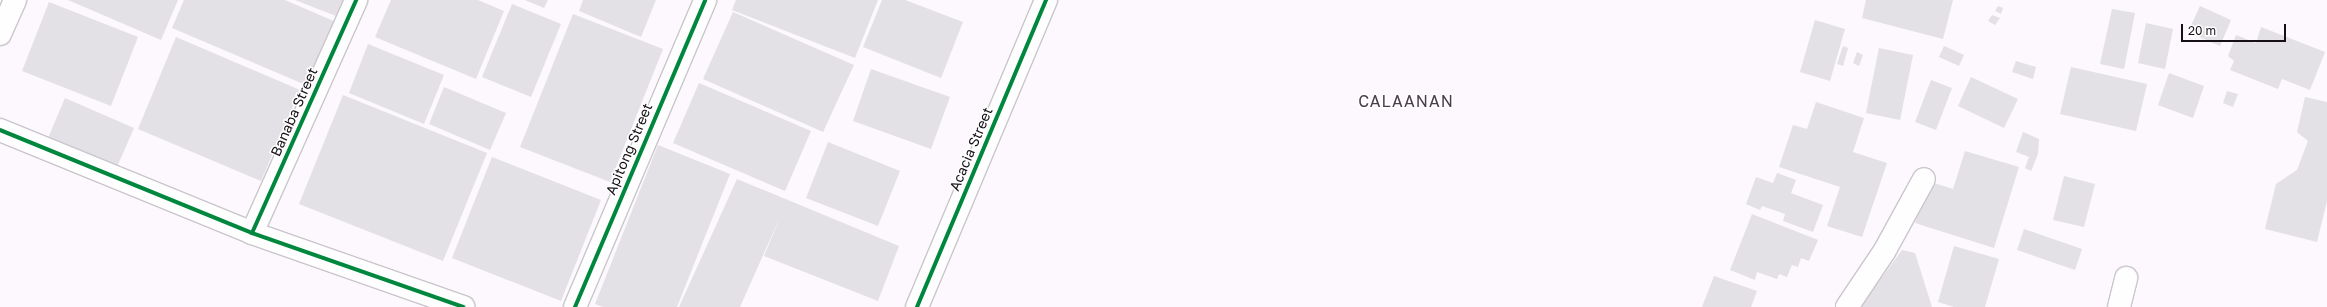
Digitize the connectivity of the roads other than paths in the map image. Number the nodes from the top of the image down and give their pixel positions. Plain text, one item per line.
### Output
1 (15, 0) edge
2 (356, 0) edge
3 (705, 0) edge
4 (1046, 0) edge
5 (0, 34) edge
6 (0, 130) edge
7 (1924, 179) dead end
8 (252, 233) junction
9 (2126, 278) dead end
10 (463, 307) edge
11 (574, 307) edge
12 (917, 307) edge
13 (1847, 307) edge
14 (2119, 307) edge

1 - 5 street
2 - 8 street, Banaba Street
3 - 11 street, Apitong Street
4 - 12 street, Acacia Street
6 - 8 street
7 - 13 street
8 - 10 street
9 - 14 street

